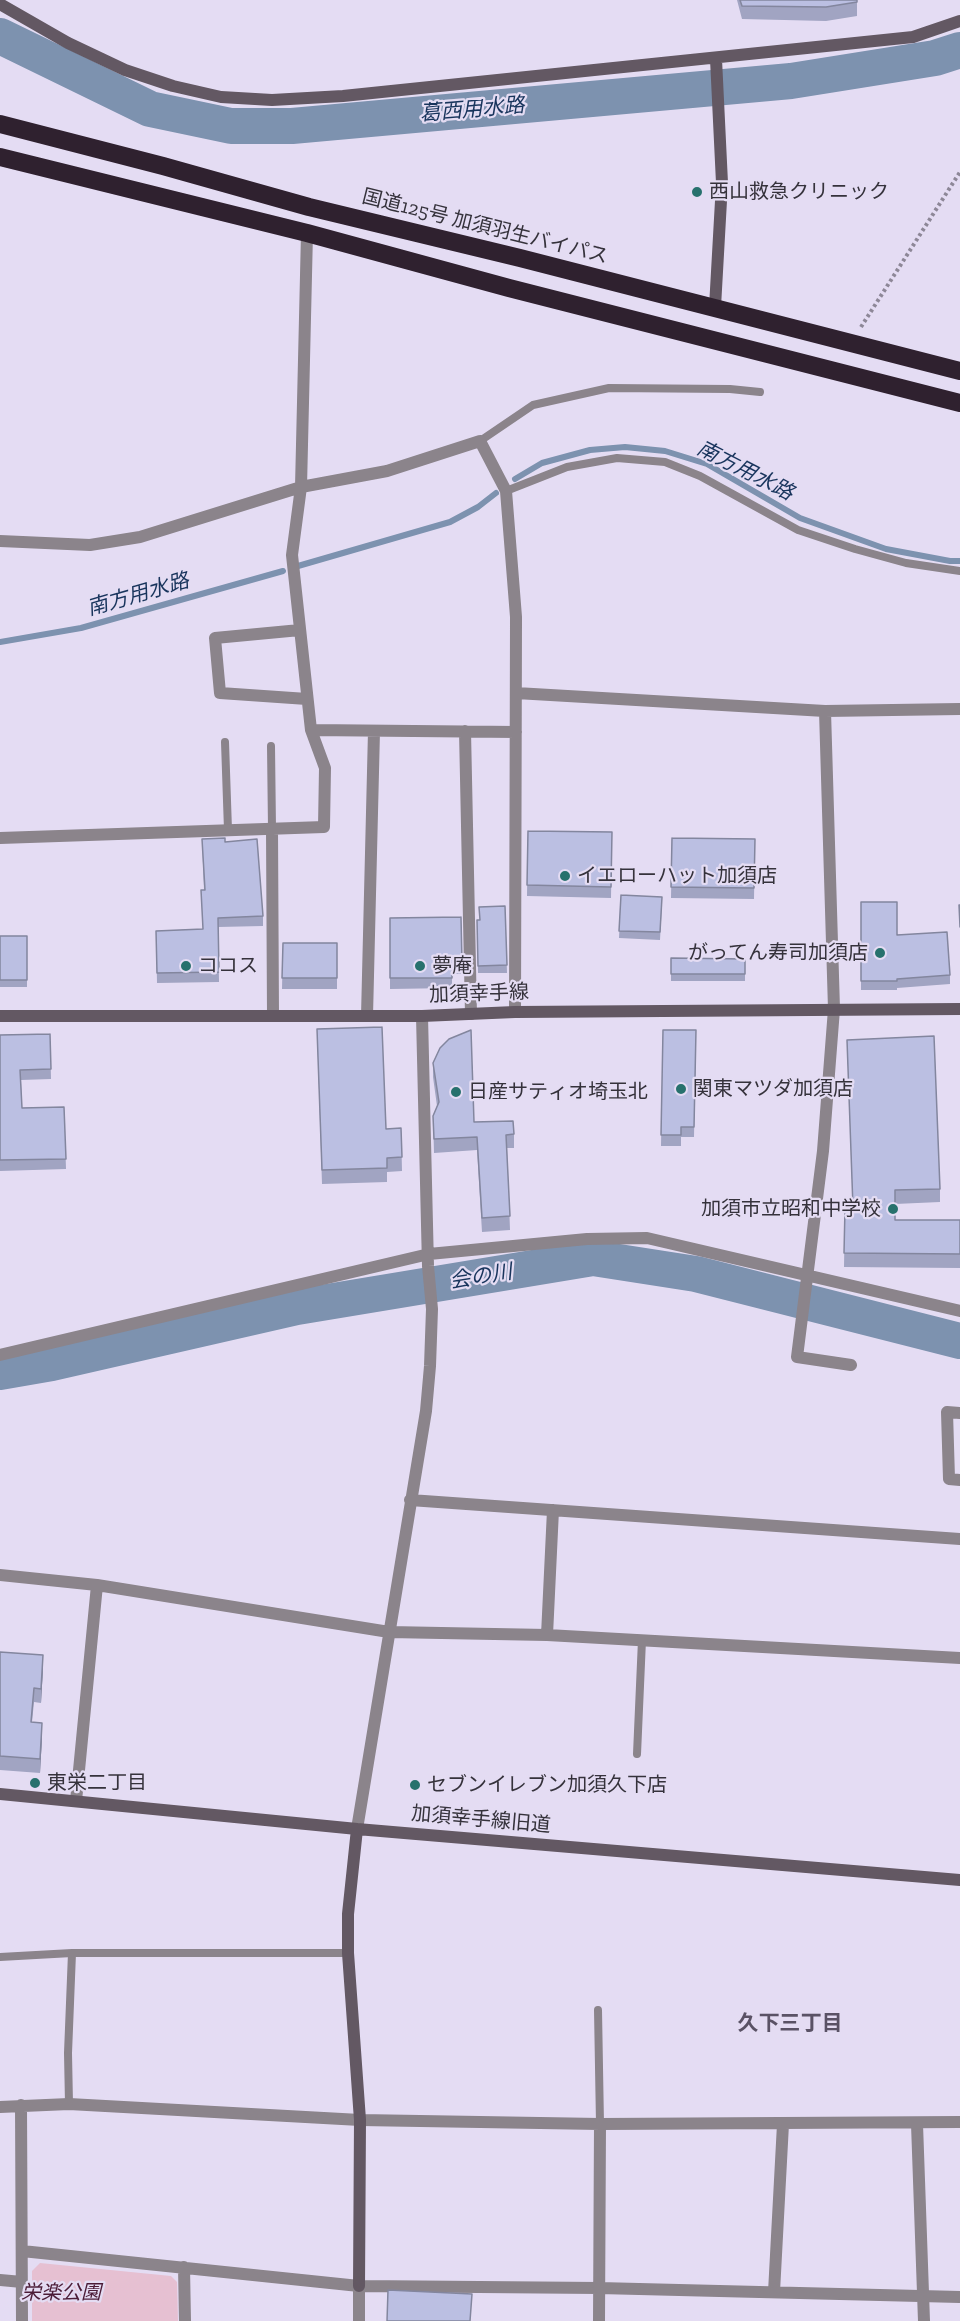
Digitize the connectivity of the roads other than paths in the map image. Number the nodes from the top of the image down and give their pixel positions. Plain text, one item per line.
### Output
1 (0, 4) edge
2 (960, 21) edge
3 (716, 65) junction
4 (0, 124) edge
5 (0, 157) edge
6 (307, 233) junction
7 (714, 307) junction
8 (960, 371) edge
9 (760, 392) dead end
10 (960, 403) edge
11 (480, 441) junction
12 (301, 487) junction
13 (506, 491) junction
14 (0, 541) edge
15 (960, 571) edge
16 (300, 630) junction
17 (516, 693) junction
18 (307, 699) junction
19 (960, 709) edge
20 (825, 711) junction
21 (311, 730) junction
22 (374, 731) junction
23 (465, 731) junction
24 (516, 732) junction
25 (225, 742) dead end
26 (271, 746) dead end
27 (273, 829) junction
28 (228, 830) junction
29 (0, 838) edge
30 (834, 1009) junction
31 (960, 1009) edge
32 (515, 1012) junction
33 (471, 1014) junction
34 (0, 1016) edge
35 (273, 1016) junction
36 (367, 1016) junction
37 (422, 1016) junction
38 (429, 1260) junction
39 (807, 1275) junction
40 (960, 1311) edge
41 (0, 1355) edge
42 (851, 1365) dead end
43 (960, 1413) edge
44 (960, 1480) edge
45 (410, 1500) junction
46 (553, 1510) junction
47 (960, 1539) edge
48 (0, 1575) edge
49 (97, 1585) junction
50 (389, 1632) junction
51 (547, 1635) junction
52 (642, 1641) junction
53 (960, 1658) edge
54 (637, 1754) dead end
55 (0, 1794) edge
56 (76, 1801) junction
57 (357, 1829) junction
58 (960, 1880) edge
59 (72, 1953) junction
60 (348, 1953) junction
61 (0, 1957) edge
62 (598, 2010) dead end
63 (69, 2104) junction
64 (21, 2105) junction
65 (0, 2107) edge
66 (360, 2120) junction
67 (960, 2122) edge
68 (600, 2124) junction
69 (783, 2124) junction
70 (917, 2124) junction
71 (22, 2252) junction
72 (184, 2267) junction
73 (0, 2280) edge
74 (22, 2282) junction
75 (359, 2286) junction
76 (599, 2288) junction
77 (774, 2292) junction
78 (924, 2296) junction
79 (960, 2297) edge
80 (22, 2321) edge
81 (185, 2321) edge
82 (359, 2321) edge
83 (599, 2321) edge
84 (924, 2321) edge

1 - 3 street
2 - 3 street
3 - 7 street
4 - 7 highway, 国道125号 加須羽生バイパス
5 - 6 highway
6 - 10 highway
6 - 12 street
7 - 8 highway, 国道125号 加須羽生バイパス
9 - 11 lane
11 - 12 street
11 - 13 street
12 - 14 street
12 - 16 street
13 - 15 lane
13 - 17 street
16 - 18 street
16 - 18 street
17 - 20 street
17 - 24 street
18 - 21 street
19 - 20 street
20 - 30 street
21 - 22 street
21 - 27 street
22 - 23 street
22 - 36 street
23 - 24 street
23 - 33 street
24 - 32 street
25 - 28 lane
26 - 27 lane
27 - 28 street
27 - 35 street
28 - 29 street
30 - 31 street, 加須幸手線
30 - 32 street, 加須幸手線
30 - 39 street
32 - 33 street, 加須幸手線
33 - 37 street, 加須幸手線
34 - 35 street, 加須幸手線
35 - 36 street, 加須幸手線
36 - 37 street, 加須幸手線
37 - 38 street
38 - 39 street
38 - 41 street
38 - 45 street
39 - 40 street
39 - 42 street
43 - 44 street
45 - 46 street
45 - 50 street
46 - 47 street
46 - 51 street
48 - 49 street
49 - 50 street
49 - 56 street
50 - 51 street
50 - 57 street
51 - 52 street
52 - 53 street
52 - 54 lane
55 - 56 street, 加須幸手線旧道
56 - 57 street, 加須幸手線旧道
57 - 58 street, 加須幸手線旧道
57 - 60 street
59 - 60 lane
59 - 61 lane
59 - 63 lane
60 - 66 street
62 - 68 lane
63 - 64 street
63 - 66 street
64 - 65 street
64 - 71 street
66 - 68 street
66 - 75 street
67 - 70 street
68 - 69 street
68 - 76 street
69 - 70 street
69 - 77 street
70 - 78 street
71 - 72 street
71 - 74 street
72 - 75 street
72 - 81 street
73 - 74 street
74 - 80 street
75 - 76 street
75 - 82 street
76 - 77 street
76 - 83 street
77 - 78 street
78 - 79 street
78 - 84 street

